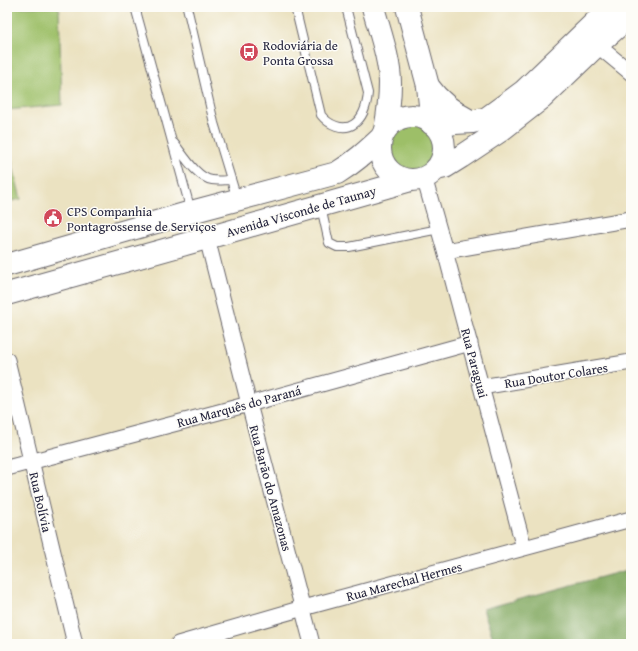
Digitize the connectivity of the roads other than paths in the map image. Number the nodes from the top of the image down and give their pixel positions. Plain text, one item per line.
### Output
1 (135, 7) edge
2 (187, 7) edge
3 (295, 7) edge
4 (346, 7) edge
5 (373, 7) edge
6 (611, 7) edge
7 (409, 8) edge
8 (631, 15) edge
9 (597, 46) junction
10 (631, 73) edge
11 (428, 86) junction
12 (472, 122) junction
13 (434, 125) junction
14 (384, 133) junction
15 (171, 139) junction
16 (424, 175) junction
17 (234, 190) junction
18 (320, 205) junction
19 (191, 212) junction
20 (631, 219) edge
21 (439, 229) junction
22 (207, 238) junction
23 (445, 251) junction
24 (8, 265) edge
25 (7, 294) edge
26 (470, 343) junction
27 (7, 360) edge
28 (631, 362) edge
29 (481, 387) junction
30 (249, 404) junction
31 (32, 461) junction
32 (7, 468) edge
33 (631, 519) edge
34 (524, 548) junction
35 (303, 608) junction
36 (75, 644) edge
37 (178, 644) edge
38 (312, 644) edge

1 - 15 lane
2 - 17 lane
3 - 4 lane
5 - 14 main road
6 - 12 main road
7 - 11 main road
8 - 9 main road, Avenida Visconde de Taunay
9 - 10 street
9 - 16 main road, Avenida Visconde de Taunay
11 - 12 main road
11 - 13 main road
12 - 13 main road
13 - 14 main road, Avenida Visconde de Taunay
13 - 16 main road
14 - 16 main road
14 - 17 main road, Avenida Visconde de Taunay
15 - 17 lane
15 - 19 lane
16 - 18 main road, Avenida Visconde de Taunay
16 - 21 street, Rua Paraguai
17 - 19 main road, Avenida Visconde de Taunay
18 - 21 lane
18 - 22 main road, Avenida Visconde de Taunay
19 - 24 main road, Avenida Visconde de Taunay
20 - 23 street
21 - 23 street, Rua Paraguai
22 - 25 main road, Avenida Visconde de Taunay
22 - 30 street, Rua Barão do Amazonas
23 - 26 street, Rua Paraguai
26 - 29 street, Rua Paraguai
26 - 30 street, Rua Marquês do Paraná
27 - 31 street, Rua Bolívia
28 - 29 street, Rua Doutor Colares
29 - 34 street, Rua Paraguai
30 - 31 street, Rua Marquês do Paraná
30 - 35 street, Rua Barão do Amazonas
31 - 32 street, Rua Marquês do Paraná
31 - 36 street, Rua Bolívia
33 - 34 street, Rua Marechal Hermes
34 - 35 street, Rua Marechal Hermes
35 - 37 street, Rua Marechal Hermes
35 - 38 street, Rua Barão do Amazonas

